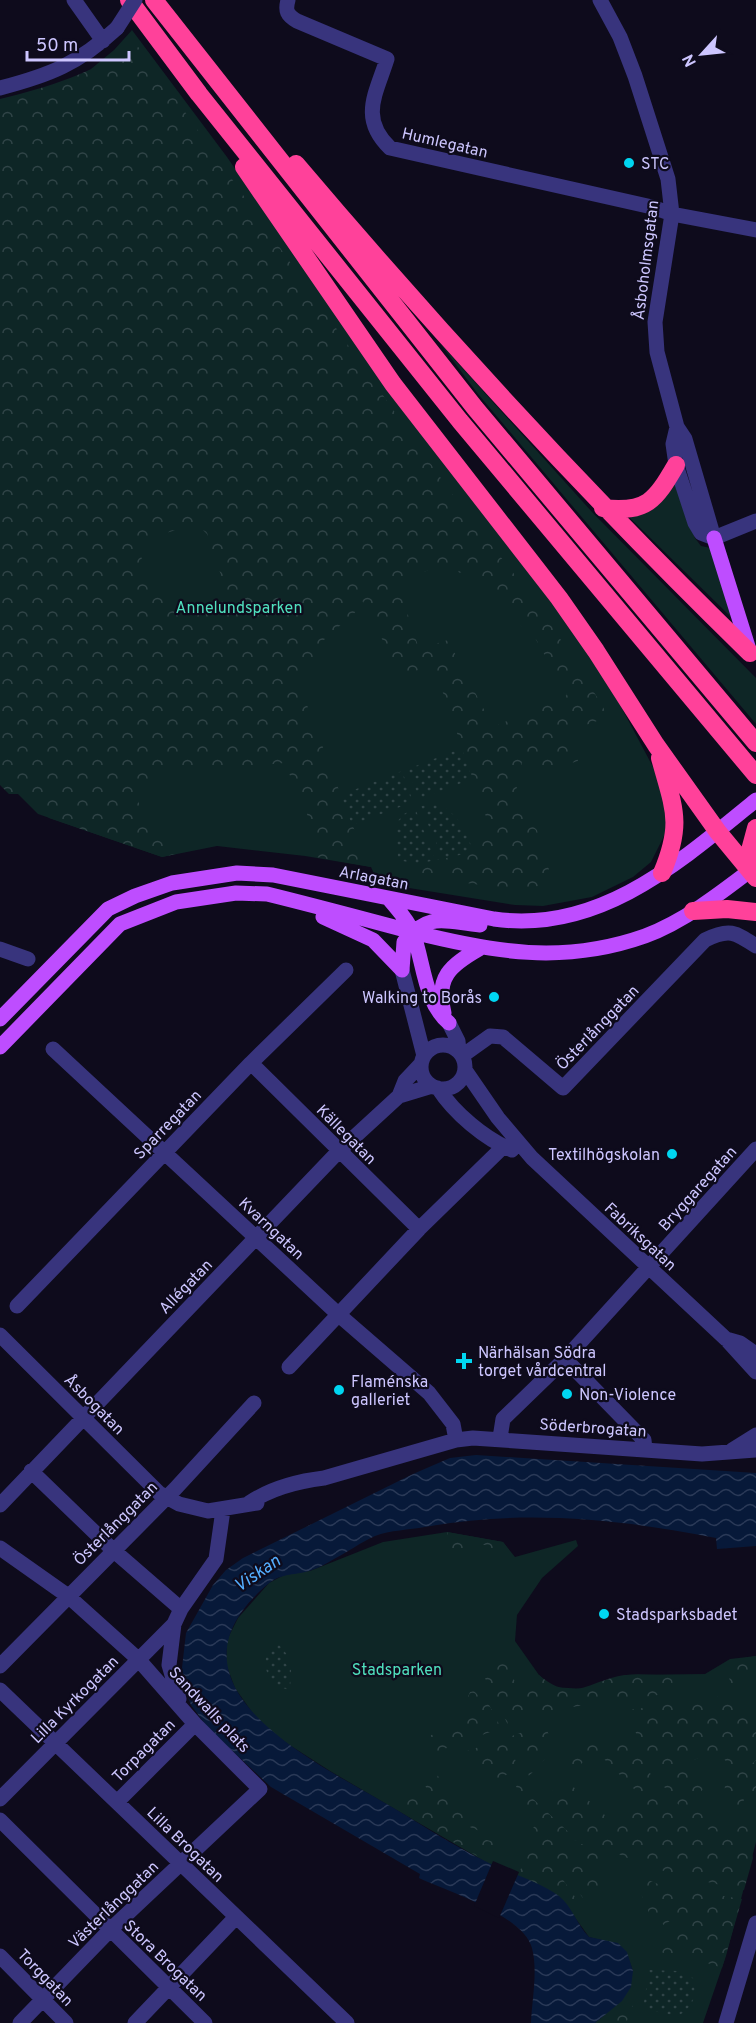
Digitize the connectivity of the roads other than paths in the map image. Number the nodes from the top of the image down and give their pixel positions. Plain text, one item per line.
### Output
1 (74, 0) edge
2 (129, 0) edge
3 (135, 0) edge
4 (154, 0) edge
5 (288, 0) edge
6 (600, 0) edge
7 (102, 41) junction
8 (205, 67) junction
9 (0, 88) edge
10 (199, 94) junction
11 (672, 214) junction
12 (756, 230) edge
13 (677, 427) junction
14 (676, 465) junction
15 (603, 508) junction
16 (756, 521) edge
17 (714, 538) junction
18 (753, 656) edge
19 (756, 743) edge
20 (656, 745) junction
21 (751, 769) edge
22 (756, 800) edge
23 (756, 828) edge
24 (718, 832) junction
25 (754, 872) edge
26 (662, 873) junction
27 (388, 899) junction
28 (292, 900) junction
29 (693, 911) junction
30 (756, 912) edge
31 (519, 923) junction
32 (412, 932) junction
33 (756, 946) edge
34 (0, 949) edge
35 (479, 949) junction
36 (28, 959) dead end
37 (346, 970) dead end
38 (402, 970) junction
39 (0, 1019) edge
40 (449, 1023) junction
41 (0, 1047) edge
42 (53, 1049) dead end
43 (462, 1059) junction
44 (423, 1060) junction
45 (251, 1063) junction
46 (435, 1087) junction
47 (399, 1096) junction
48 (503, 1147) junction
49 (756, 1149) edge
50 (165, 1152) junction
51 (338, 1152) junction
52 (532, 1158) junction
53 (419, 1229) junction
54 (256, 1237) junction
55 (650, 1267) junction
56 (17, 1306) dead end
57 (339, 1315) junction
58 (0, 1335) edge
59 (726, 1338) junction
60 (756, 1354) edge
61 (565, 1359) junction
62 (289, 1366) dead end
63 (756, 1372) edge
64 (254, 1403) dead end
65 (82, 1416) junction
66 (756, 1435) edge
67 (500, 1438) junction
68 (456, 1440) junction
69 (645, 1449) junction
70 (756, 1450) edge
71 (727, 1453) junction
72 (31, 1471) junction
73 (324, 1478) joint
74 (166, 1497) junction
75 (0, 1505) edge
76 (223, 1510) junction
77 (0, 1548) edge
78 (113, 1550) junction
79 (68, 1596) junction
80 (181, 1610) junction
81 (174, 1624) junction
82 (135, 1657) junction
83 (0, 1666) edge
84 (0, 1690) edge
85 (182, 1707) junction
86 (195, 1724) junction
87 (55, 1743) junction
88 (260, 1789) joint
89 (0, 1799) edge
90 (117, 1802) junction
91 (0, 1820) edge
92 (181, 1864) junction
93 (236, 1917) junction
94 (756, 1923) edge
95 (110, 1930) junction
96 (0, 1956) edge
97 (169, 1989) junction
98 (42, 2000) junction
99 (20, 2023) edge
100 (66, 2023) edge
101 (135, 2023) edge
102 (205, 2023) edge
103 (347, 2023) edge
104 (726, 2023) edge

1 - 7 street
2 - 10 highway
3 - 7 street, bridge
4 - 8 highway
5 - 11 street, Humlegatan
6 - 11 street, Åsboholmsgatan
7 - 9 street
8 - 15 highway
8 - 19 highway
10 - 20 highway
10 - 21 highway
11 - 12 street
11 - 13 street, Åsboholmsgatan
13 - 14 street, Åsboholmsgatan
13 - 17 street, Åsboholmsgatan
14 - 15 highway
14 - 17 street, Åsboholmsgatan
15 - 18 highway
16 - 17 street
17 - 18 main road
20 - 24 highway
20 - 26 highway
22 - 24 main road, Arlagatan
23 - 25 highway
24 - 25 highway
24 - 26 main road, Arlagatan
25 - 29 main road
26 - 31 main road, Arlagatan
27 - 31 main road, Arlagatan
27 - 32 main road
27 - 39 main road, Arlagatan
28 - 32 main road
28 - 38 main road
28 - 41 main road
29 - 30 highway
29 - 35 main road
31 - 32 main road
32 - 35 main road
32 - 38 main road
32 - 40 main road
33 - 43 street, Österlånggatan
34 - 36 street
35 - 40 main road
37 - 45 street, Sparregatan
38 - 44 street
40 - 43 street, Fabriksgatan
42 - 50 street, Kvarngatan
43 - 44 street
43 - 46 street
43 - 52 street, Fabriksgatan
44 - 46 street
44 - 47 street, Allégatan
45 - 50 street, Sparregatan
45 - 51 street, Källegatan
46 - 47 street, Allégatan
46 - 48 street, Fabriksgatan
47 - 51 street, Allégatan
48 - 52 street, Fabriksgatan
48 - 53 street
49 - 55 street, Bryggaregatan
50 - 54 street, Kvarngatan
50 - 56 street, Sparregatan
51 - 53 street, Källegatan
51 - 54 street, Allégatan
52 - 55 street, Fabriksgatan
53 - 57 street
54 - 57 street, Kvarngatan
54 - 65 street, Allégatan
55 - 59 street, Fabriksgatan
55 - 61 street, Bryggaregatan
57 - 62 street
57 - 68 street, Kvarngatan
58 - 65 street, Åsbogatan
59 - 60 street, Fabriksgatan
59 - 63 street, Fabriksgatan
61 - 67 street, Bryggaregatan
61 - 69 street
64 - 74 street, Österlånggatan
65 - 72 street, Allégatan
65 - 74 street, Åsbogatan
66 - 71 street
67 - 68 street, Söderbrogatan
67 - 69 street, Söderbrogatan
68 - 73 street, Söderbrogatan
69 - 71 street, Söderbrogatan
70 - 71 street, Söderbrogatan
72 - 75 street, Allégatan
72 - 78 street
73 - 76 street, Åsbogatan
74 - 76 street, Åsbogatan
74 - 78 street, Österlånggatan
76 - 80 street
77 - 79 street, Sandwalls plats
78 - 79 street, Österlånggatan
78 - 80 street
79 - 82 street, Sandwalls plats
79 - 83 street, Österlånggatan
80 - 81 street
81 - 82 street, Lilla Kyrkogatan
81 - 85 street
82 - 85 street, Sandwalls plats
82 - 87 street, Lilla Kyrkogatan
84 - 87 street, Lilla Brogatan
85 - 86 street, Sandwalls plats
86 - 88 street, Sandwalls plats
86 - 90 street, Torpagatan
87 - 89 street, Lilla Kyrkogatan
87 - 90 street, Lilla Brogatan
88 - 92 street, Västerlånggatan
90 - 92 street, Lilla Brogatan
91 - 95 street, Stora Brogatan
92 - 93 street, Lilla Brogatan
92 - 95 street, Västerlånggatan
93 - 97 street
93 - 103 street, Lilla Brogatan
94 - 104 street
95 - 97 street, Stora Brogatan
95 - 98 street, Västerlånggatan
96 - 98 street, Torggatan
97 - 101 street
97 - 102 street, Stora Brogatan
98 - 99 street, Västerlånggatan
98 - 100 street, Torggatan

